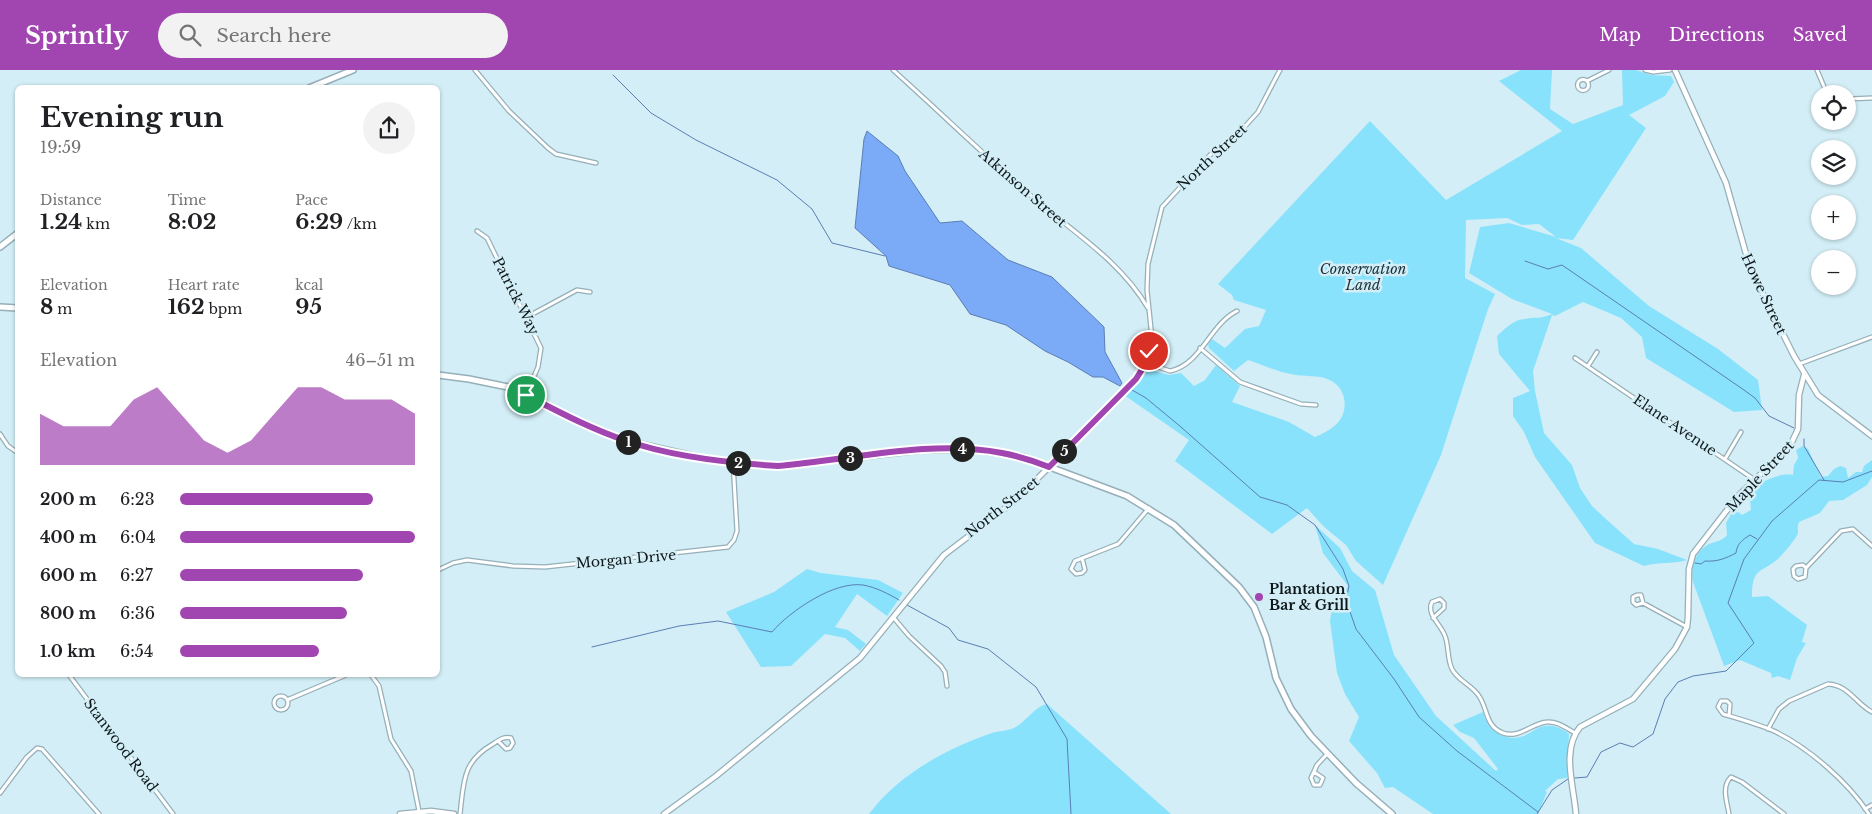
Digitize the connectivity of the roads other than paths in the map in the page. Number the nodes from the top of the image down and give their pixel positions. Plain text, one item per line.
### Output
1 (353, 70) edge
2 (475, 70) edge
3 (893, 70) edge
4 (1280, 70) edge
5 (1609, 70) edge
6 (1645, 70) edge
7 (1670, 70) edge
8 (1675, 70) edge
9 (1817, 70) edge
10 (1586, 81) dead end
11 (316, 85) edge
12 (1823, 85) edge
13 (1872, 98) edge
14 (1856, 99) edge
15 (596, 164) dead end
16 (477, 231) dead end
17 (15, 235) edge
18 (0, 247) edge
19 (590, 292) dead end
20 (0, 307) edge
21 (15, 308) edge
22 (1148, 308) junction
23 (1237, 310) dead end
24 (527, 316) junction
25 (1872, 337) edge
26 (1200, 348) junction
27 (1597, 352) dead end
28 (1575, 358) dead end
29 (1146, 363) junction
30 (1798, 364) junction
31 (1588, 366) junction
32 (1804, 375) junction
33 (440, 376) edge
34 (526, 395) junction
35 (1316, 404) dead end
36 (1741, 432) dead end
37 (0, 434) edge
38 (1872, 436) edge
39 (15, 451) edge
40 (1724, 459) junction
41 (733, 462) junction
42 (1049, 467) junction
43 (1755, 480) junction
44 (1149, 508) junction
45 (1872, 546) edge
46 (1082, 558) junction
47 (1806, 568) junction
48 (440, 569) edge
49 (1643, 603) dead end
50 (892, 617) junction
51 (1433, 618) junction
52 (1686, 627) junction
53 (70, 677) edge
54 (341, 677) edge
55 (372, 677) edge
56 (947, 686) dead end
57 (287, 700) junction
58 (1872, 712) edge
59 (1729, 716) junction
60 (1768, 729) junction
61 (1575, 733) junction
62 (498, 741) junction
63 (1328, 753) junction
64 (1314, 772) junction
65 (0, 793) edge
66 (1872, 805) edge
67 (1866, 809) junction
68 (419, 811) junction
69 (99, 814) edge
70 (172, 814) edge
71 (400, 814) edge
72 (454, 814) edge
73 (460, 814) edge
74 (665, 814) edge
75 (1392, 814) edge
76 (1576, 814) edge
77 (1729, 814) edge
78 (1784, 814) edge
79 (1869, 814) edge

1 - 11 main road
2 - 15 street
3 - 22 street, Atkinson Street
4 - 22 street, North Street
5 - 10 street
6 - 7 street
8 - 30 street, Howe Street
9 - 12 street
13 - 14 street
16 - 24 street, Patrick Way
17 - 18 main road
19 - 24 street
20 - 21 main road
22 - 29 street, North Street
23 - 26 street
24 - 34 street, Patrick Way
25 - 30 street
26 - 29 street
26 - 35 street
27 - 31 street
28 - 31 street, Elane Avenue
29 - 42 street, North Street
30 - 32 street, Howe Street
31 - 40 street, Elane Avenue
32 - 38 street, Howe Street
32 - 43 street, Maple Street
33 - 34 main road
34 - 41 main road
36 - 40 street
37 - 39 street
40 - 43 street, Elane Avenue
41 - 42 main road
41 - 48 street, Morgan Drive
42 - 44 main road
42 - 50 street, North Street
43 - 52 street, Maple Street
44 - 46 street
44 - 63 main road
45 - 47 street
46 - 46 street
47 - 47 street
49 - 52 street
50 - 56 street
50 - 74 street, North Street
51 - 51 street
51 - 61 street
52 - 61 street, Maple Street
53 - 70 street, Stanwood Road
54 - 57 street
55 - 68 street
57 - 57 street
58 - 60 street
59 - 59 street
59 - 60 street
60 - 67 street
61 - 76 street
62 - 62 street
62 - 73 street
63 - 64 street
63 - 75 main road
64 - 64 street
65 - 69 street
66 - 67 street
67 - 79 street
68 - 71 street
68 - 72 street
77 - 78 street

